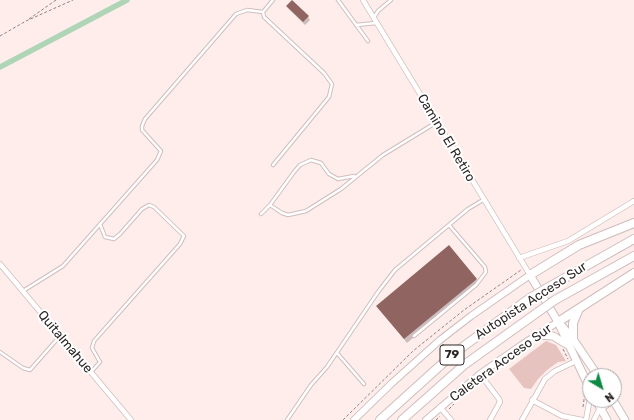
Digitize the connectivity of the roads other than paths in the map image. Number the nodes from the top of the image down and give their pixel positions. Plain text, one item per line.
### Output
1 (273, 0) edge
2 (338, 0) edge
3 (363, 0) edge
4 (391, 0) edge
5 (387, 1) edge
6 (263, 12) junction
7 (376, 22) junction
8 (356, 25) junction
9 (368, 42) dead end
10 (437, 122) junction
11 (273, 165) dead end
12 (356, 176) junction
13 (483, 200) junction
14 (634, 201) edge
15 (270, 205) junction
16 (261, 214) dead end
17 (100, 224) junction
18 (449, 224) junction
19 (634, 224) edge
20 (634, 239) edge
21 (634, 256) edge
22 (519, 258) junction
23 (1, 268) edge
24 (634, 273) edge
25 (530, 275) junction
26 (23, 292) junction
27 (579, 310) junction
28 (558, 322) junction
29 (537, 335) junction
30 (60, 336) junction
31 (414, 336) dead end
32 (571, 342) junction
33 (0, 352) edge
34 (337, 353) junction
35 (573, 362) junction
36 (592, 368) edge
37 (90, 372) junction
38 (482, 377) junction
39 (582, 380) edge
40 (364, 384) dead end
41 (532, 400) junction
42 (588, 408) edge
43 (600, 408) joint
44 (618, 408) edge
45 (442, 410) junction
46 (131, 420) edge
47 (287, 420) edge
48 (354, 420) edge
49 (380, 420) edge
50 (402, 420) edge
51 (426, 420) edge
52 (451, 420) edge
53 (490, 420) edge
54 (522, 420) edge
55 (582, 420) edge
56 (586, 420) edge
57 (594, 420) edge
58 (607, 420) edge
59 (625, 420) edge

1 - 6 lane
2 - 8 lane
3 - 7 street, Camino El Retiro
4 - 5 lane
5 - 7 lane
6 - 11 lane
6 - 17 lane
7 - 8 lane
7 - 10 street, Camino El Retiro
8 - 9 lane
10 - 12 lane
10 - 13 street, Camino El Retiro
12 - 15 lane
12 - 15 lane
13 - 18 lane
13 - 22 street, Camino El Retiro
14 - 22 street
15 - 16 lane
17 - 26 lane
17 - 37 lane
18 - 31 lane
18 - 34 lane
19 - 25 highway
20 - 49 highway, Autopista Acceso Sur / 79, bridge
21 - 50 highway, Autopista Acceso Sur / 79, bridge
22 - 25 street, Camino El Retiro
23 - 26 street, Quitalmahue
24 - 27 highway
25 - 28 main road
25 - 48 main road
26 - 30 street, Quitalmahue
27 - 28 highway
27 - 32 highway
28 - 29 main road, Caletera Acceso Sur
28 - 32 main road
29 - 32 main road
29 - 38 main road, Caletera Acceso Sur
30 - 33 lane
30 - 37 street, Quitalmahue
32 - 35 main road
32 - 36 main road
34 - 40 lane
34 - 47 lane
35 - 39 main road
35 - 41 street
37 - 46 street, Quitalmahue
38 - 45 main road, Caletera Acceso Sur
38 - 53 street
41 - 54 street
41 - 55 street
42 - 56 street
43 - 57 street
43 - 58 main road
44 - 59 main road
45 - 51 main road, Caletera Acceso Sur
45 - 52 street

